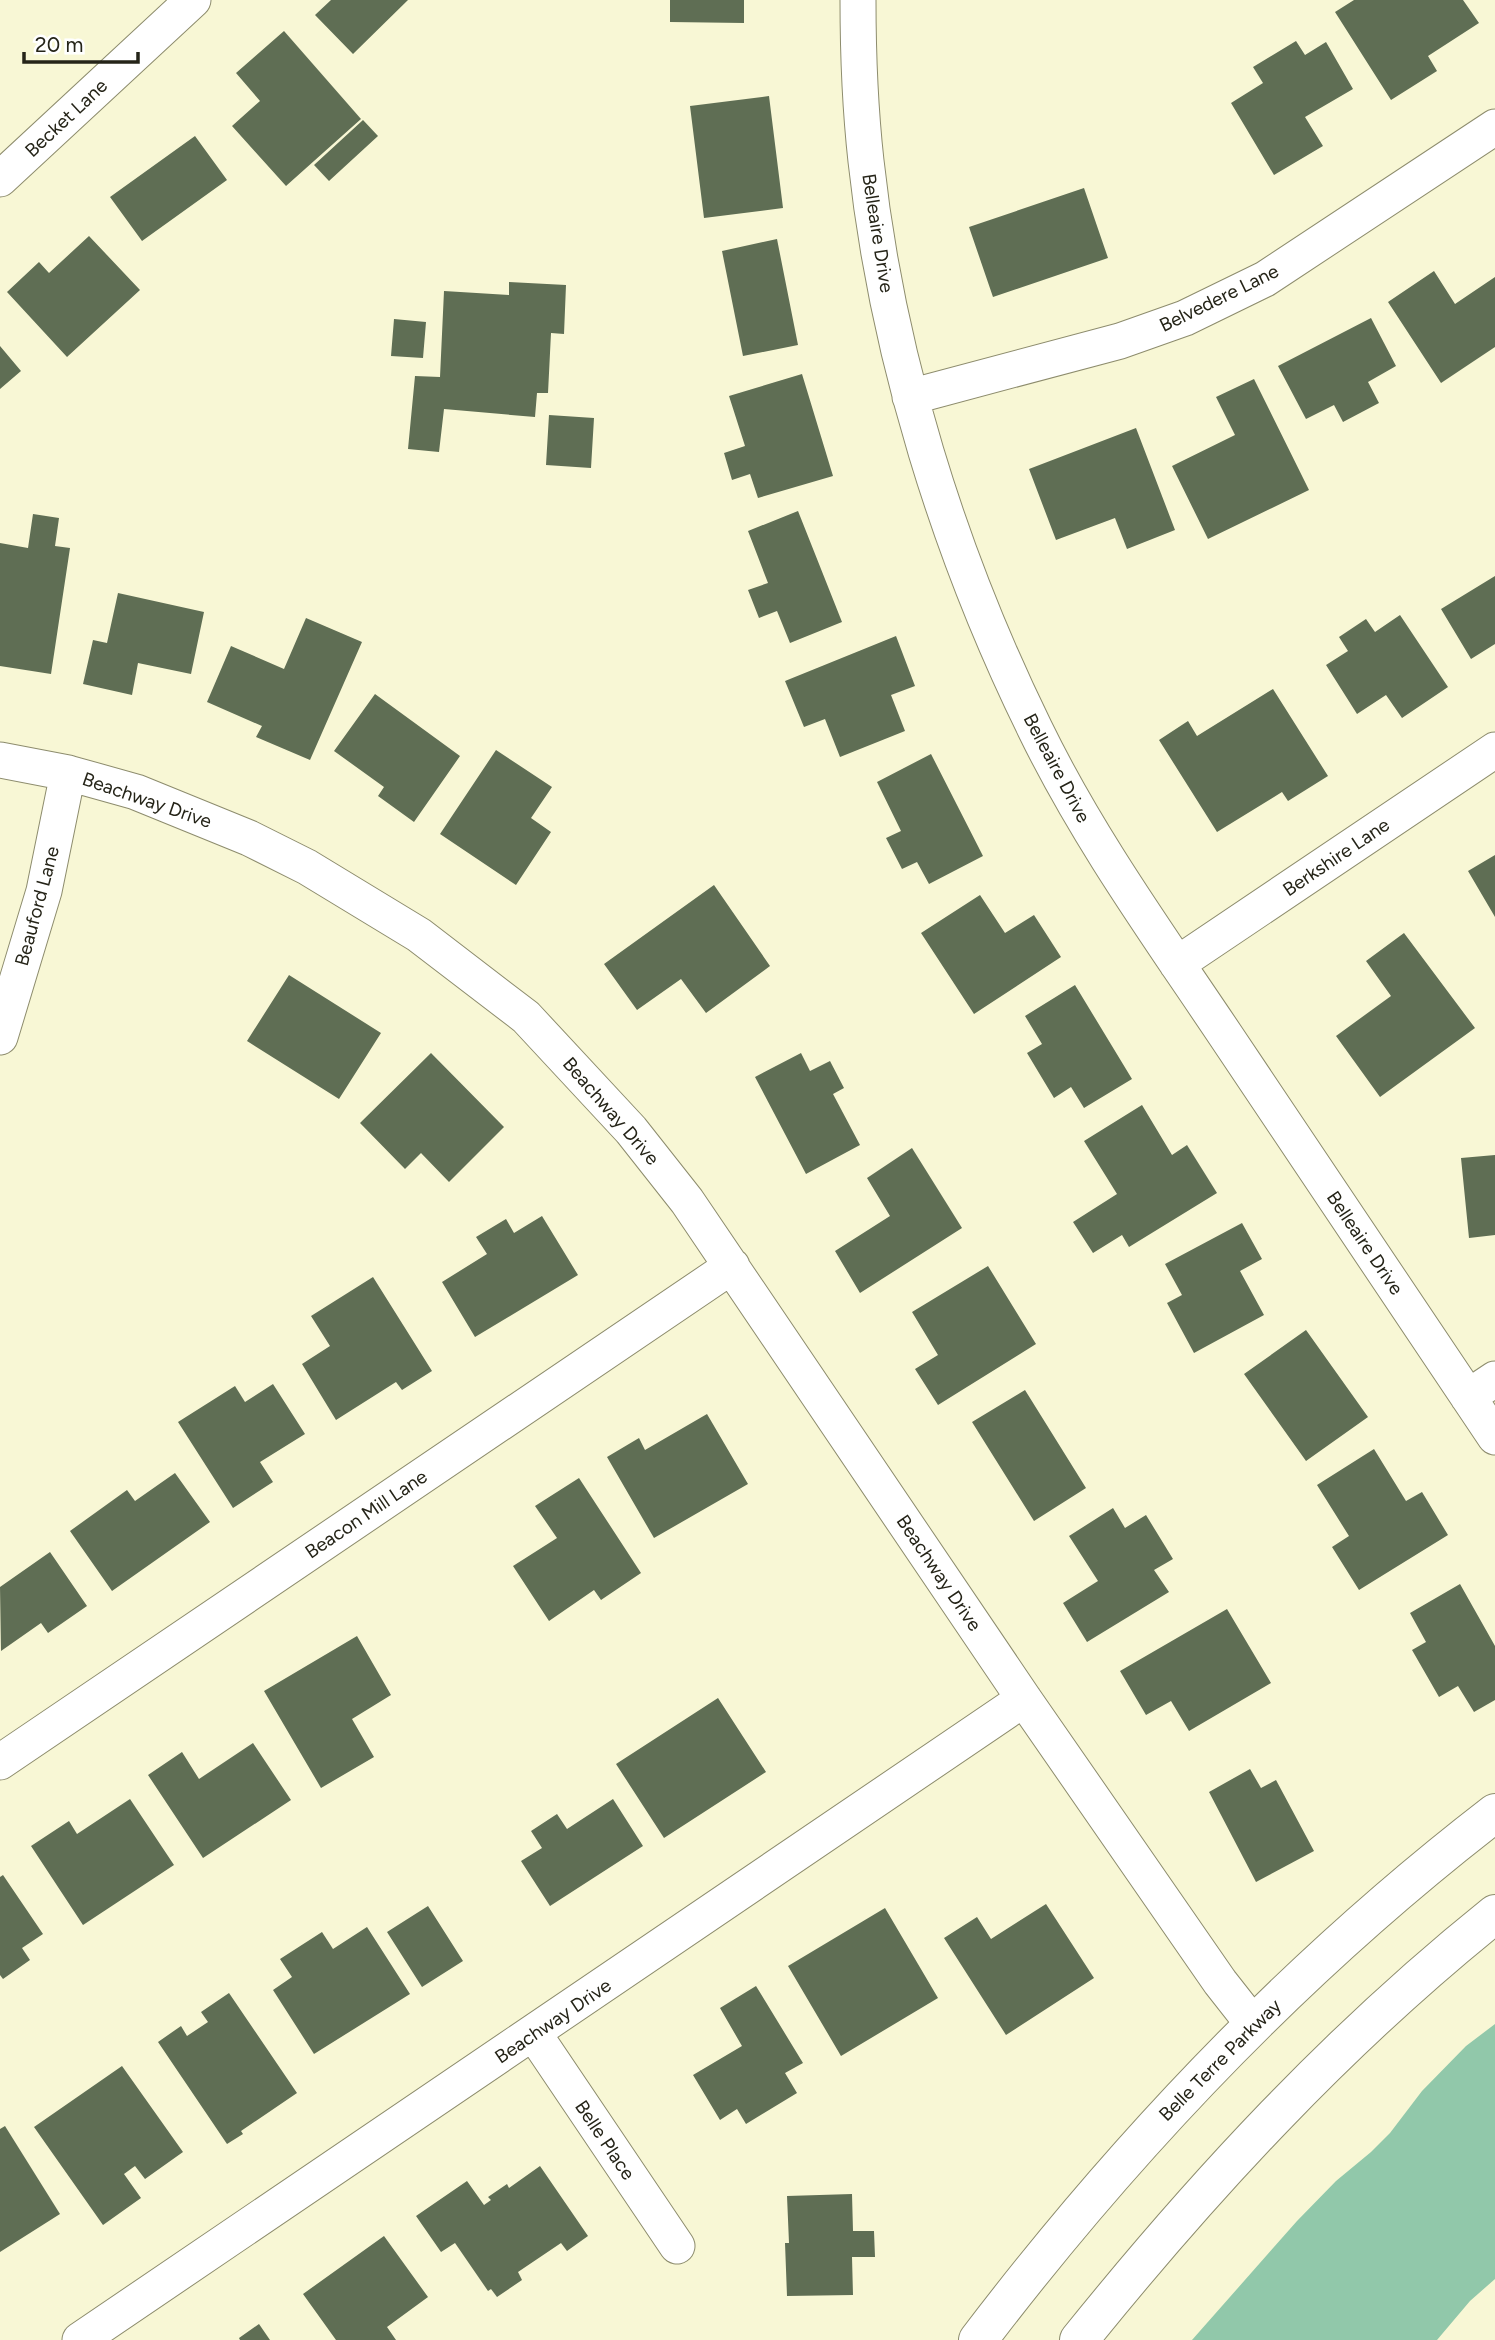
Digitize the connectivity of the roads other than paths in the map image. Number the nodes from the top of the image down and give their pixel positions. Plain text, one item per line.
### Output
1 (193, 0) edge
2 (858, 0) edge
3 (1495, 127) edge
4 (0, 179) edge
5 (910, 397) junction
6 (1495, 750) edge
7 (0, 760) edge
8 (68, 773) junction
9 (1177, 964) junction
10 (0, 1037) edge
11 (732, 1266) junction
12 (1481, 1388) edge
13 (1495, 1437) edge
14 (1024, 1699) junction
15 (0, 1762) edge
16 (1495, 1813) edge
17 (1495, 1914) edge
18 (1254, 2024) junction
19 (534, 2034) junction
20 (677, 2246) dead end
21 (80, 2340) edge
22 (978, 2340) edge
23 (1079, 2340) edge

1 - 4 street, Becket Lane
2 - 5 street, Belleaire Drive
3 - 5 street, Belvedere Lane
5 - 9 street, Belleaire Drive
6 - 9 street, Berkshire Lane
7 - 8 street, Beachway Drive
8 - 10 street, Beauford Lane
8 - 11 street, Beachway Drive
9 - 12 street, Belleaire Drive
11 - 14 street, Beachway Drive
11 - 15 street, Beacon Mill Lane
12 - 13 street, Belleaire Drive
14 - 18 street, Beachway Drive
14 - 19 street, Beachway Drive
16 - 18 main road, Belle Terre Parkway
17 - 23 main road
18 - 22 main road, Belle Terre Parkway
19 - 20 street, Belle Place
19 - 21 street, Beachway Drive

